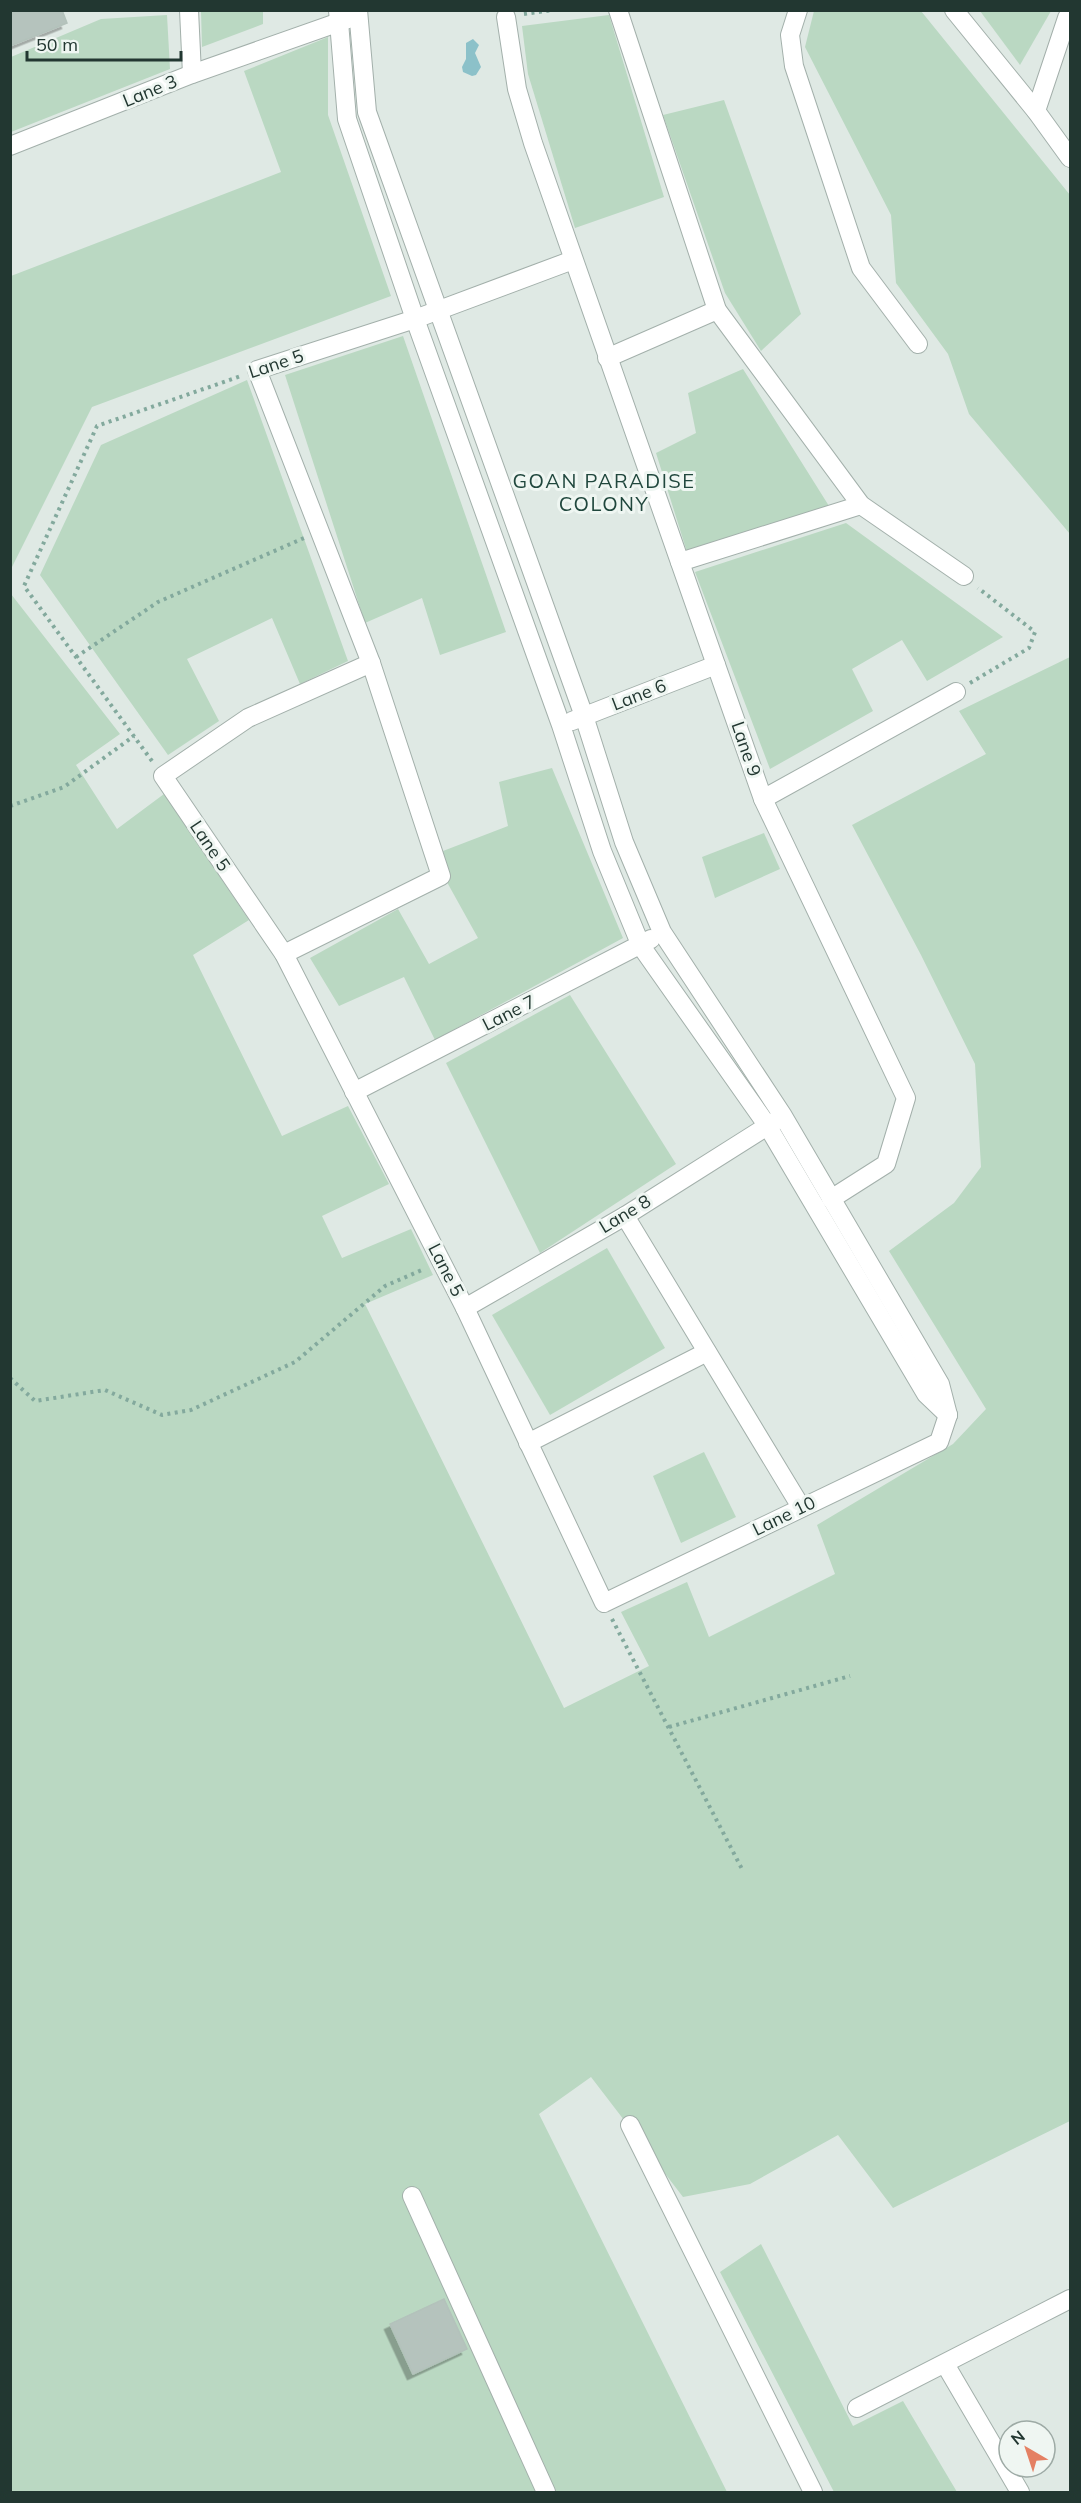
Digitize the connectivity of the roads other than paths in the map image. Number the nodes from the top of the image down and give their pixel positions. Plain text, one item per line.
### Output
1 (189, 10) edge
2 (618, 10) edge
3 (798, 10) edge
4 (954, 10) edge
5 (358, 13) edge
6 (1071, 13) edge
7 (338, 16) edge
8 (506, 17) road end
9 (192, 74) junction
10 (1036, 111) junction
11 (10, 146) edge
12 (1071, 158) edge
13 (573, 260) junction
14 (717, 310) junction
15 (438, 311) junction
16 (416, 319) junction
17 (918, 344) dead end
18 (608, 358) junction
19 (861, 505) junction
20 (680, 562) junction
21 (964, 576) road end
22 (371, 663) junction
23 (716, 665) junction
24 (956, 692) road end
25 (584, 716) junction
26 (561, 725) junction
27 (764, 800) junction
28 (662, 932) junction
29 (641, 946) junction
30 (284, 954) junction
31 (354, 1092) junction
32 (775, 1120) junction
33 (831, 1199) junction
34 (625, 1216) junction
35 (465, 1308) junction
36 (707, 1352) junction
37 (948, 1415) junction
38 (528, 1443) junction
39 (801, 1507) junction
40 (604, 1603) joint
41 (630, 2125) dead end
42 (412, 2196) dead end
43 (1071, 2299) edge
44 (945, 2364) junction
45 (857, 2409) dead end
46 (546, 2493) edge
47 (813, 2493) edge
48 (1020, 2493) edge

1 - 9 street
2 - 14 street
3 - 17 street
4 - 10 street
5 - 7 street, Lane 3
5 - 15 street
6 - 10 street
7 - 9 street, Lane 3
7 - 16 street
8 - 13 street, Lane 9
9 - 11 street, Lane 3
10 - 12 street
13 - 15 street
13 - 18 street, Lane 9
14 - 18 street
14 - 19 street
15 - 16 street, Lane 5
15 - 25 street
16 - 22 street, Lane 5
16 - 26 street
18 - 20 street, Lane 9
19 - 20 street
19 - 21 street
20 - 23 street, Lane 9
22 - 30 street
22 - 30 street, Lane 5
23 - 25 street, Lane 6
23 - 27 street, Lane 9
24 - 27 street
25 - 26 street, Lane 6
25 - 28 street
26 - 29 street
27 - 33 street, Lane 9
28 - 29 street, Lane 7
28 - 32 street
29 - 31 street, Lane 7
29 - 32 street
30 - 31 street, Lane 5
31 - 35 street, Lane 5
32 - 33 street
32 - 34 street, Lane 8
32 - 37 street
33 - 37 street
34 - 35 street, Lane 8
34 - 36 street
35 - 38 street, Lane 5
36 - 38 street
36 - 39 street
37 - 39 street, Lane 10
38 - 40 street, Lane 5
39 - 40 street, Lane 10
41 - 47 street
42 - 46 street
43 - 44 street
44 - 45 street
44 - 48 street

